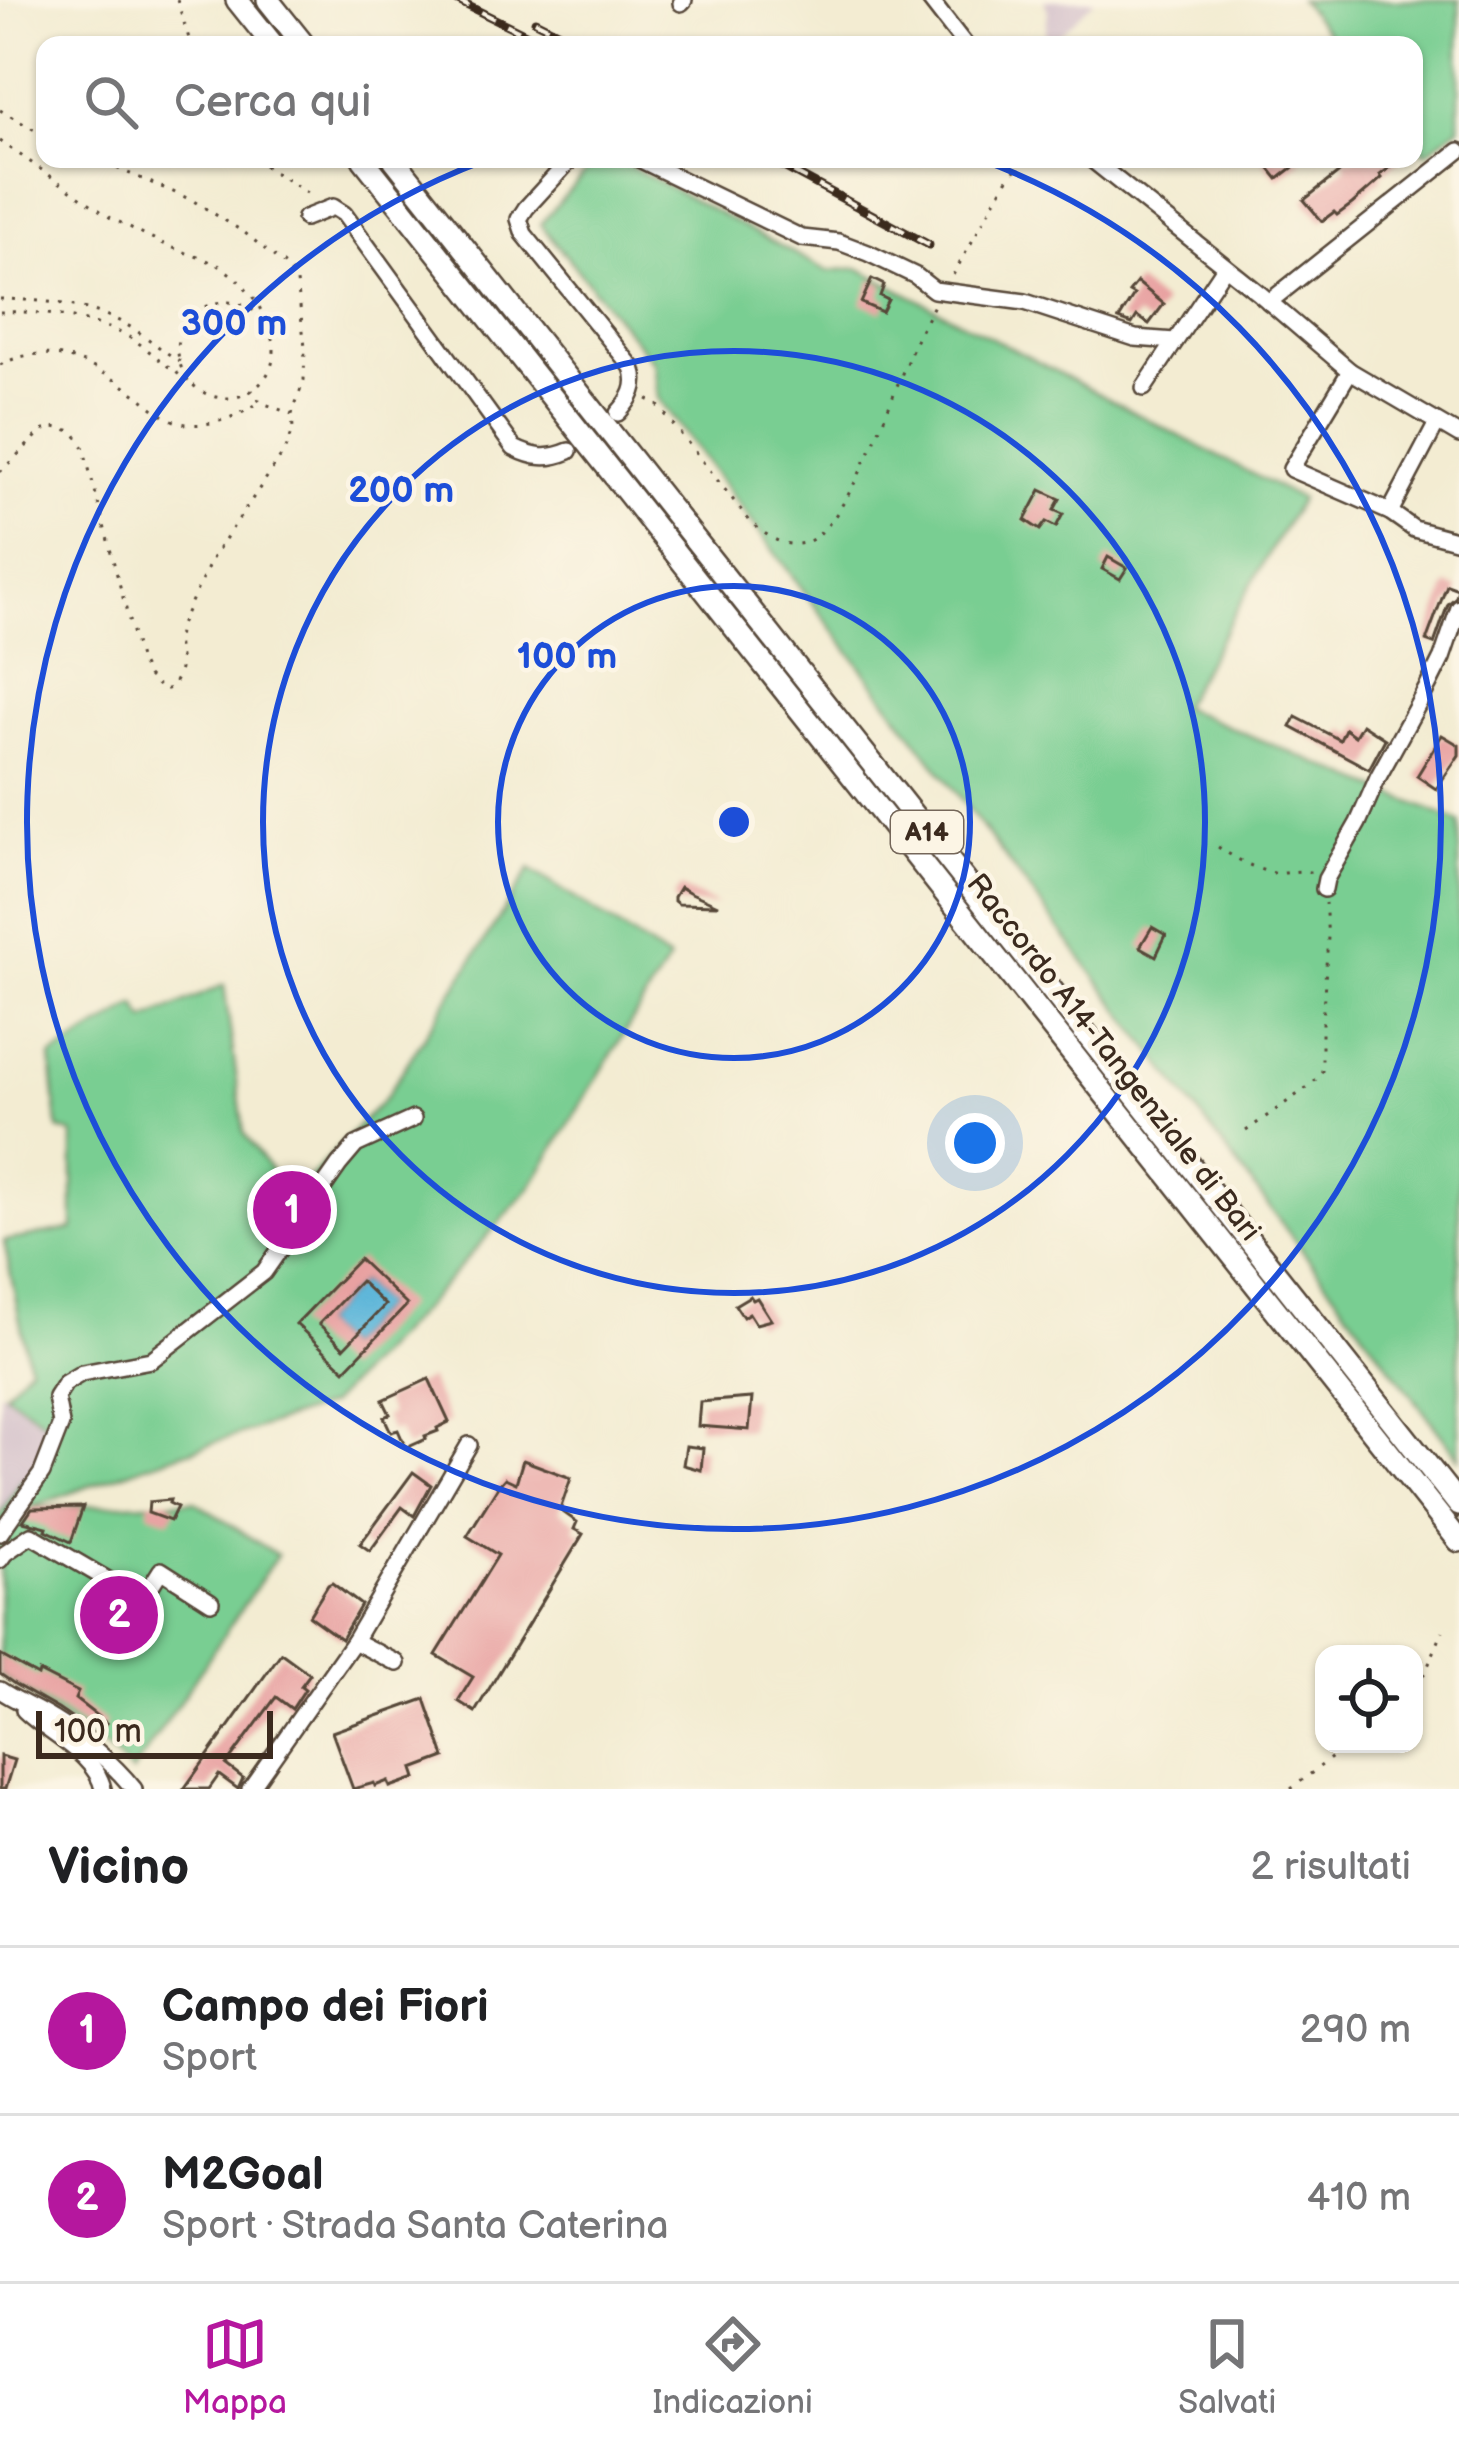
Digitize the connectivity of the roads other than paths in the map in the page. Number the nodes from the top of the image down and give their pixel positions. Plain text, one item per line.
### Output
1 (237, 0) edge
2 (268, 0) edge
3 (930, 0) edge
4 (266, 36) edge
5 (297, 36) edge
6 (958, 36) edge
7 (1459, 151) edge
8 (370, 168) edge
9 (401, 168) edge
10 (563, 168) edge
11 (658, 168) edge
12 (1101, 168) edge
13 (304, 218) dead end
14 (1225, 267) junction
15 (1268, 302) junction
16 (1175, 341) junction
17 (1350, 371) junction
18 (1144, 388) dead end
19 (618, 412) dead end
20 (1437, 423) junction
21 (1459, 435) edge
22 (569, 451) dead end
23 (1390, 512) junction
24 (1459, 541) edge
25 (1459, 608) edge
26 (1325, 884) road end
27 (412, 1119) dead end
28 (469, 1445) dead end
29 (1459, 1505) edge
30 (0, 1533) edge
31 (1459, 1541) edge
32 (0, 1560) edge
33 (211, 1602) dead end
34 (353, 1641) junction
35 (397, 1663) dead end
36 (4, 1697) edge
37 (103, 1789) edge
38 (134, 1789) edge
39 (250, 1789) edge

1 - 4 highway
2 - 5 highway
3 - 6 street
7 - 15 street
8 - 31 highway, Raccordo A14-Tangenziale di Bari / A14
9 - 29 highway, Raccordo A14-Tangenziale di Bari / A14
10 - 19 street
11 - 16 street
12 - 14 street
13 - 22 street
14 - 15 street
14 - 16 street
15 - 17 street
16 - 18 street
17 - 20 street
17 - 23 street
20 - 21 street
20 - 23 street
23 - 24 street
25 - 26 street
27 - 30 street
28 - 34 street
32 - 33 street
34 - 35 street
34 - 39 street
36 - 37 street
36 - 38 street

